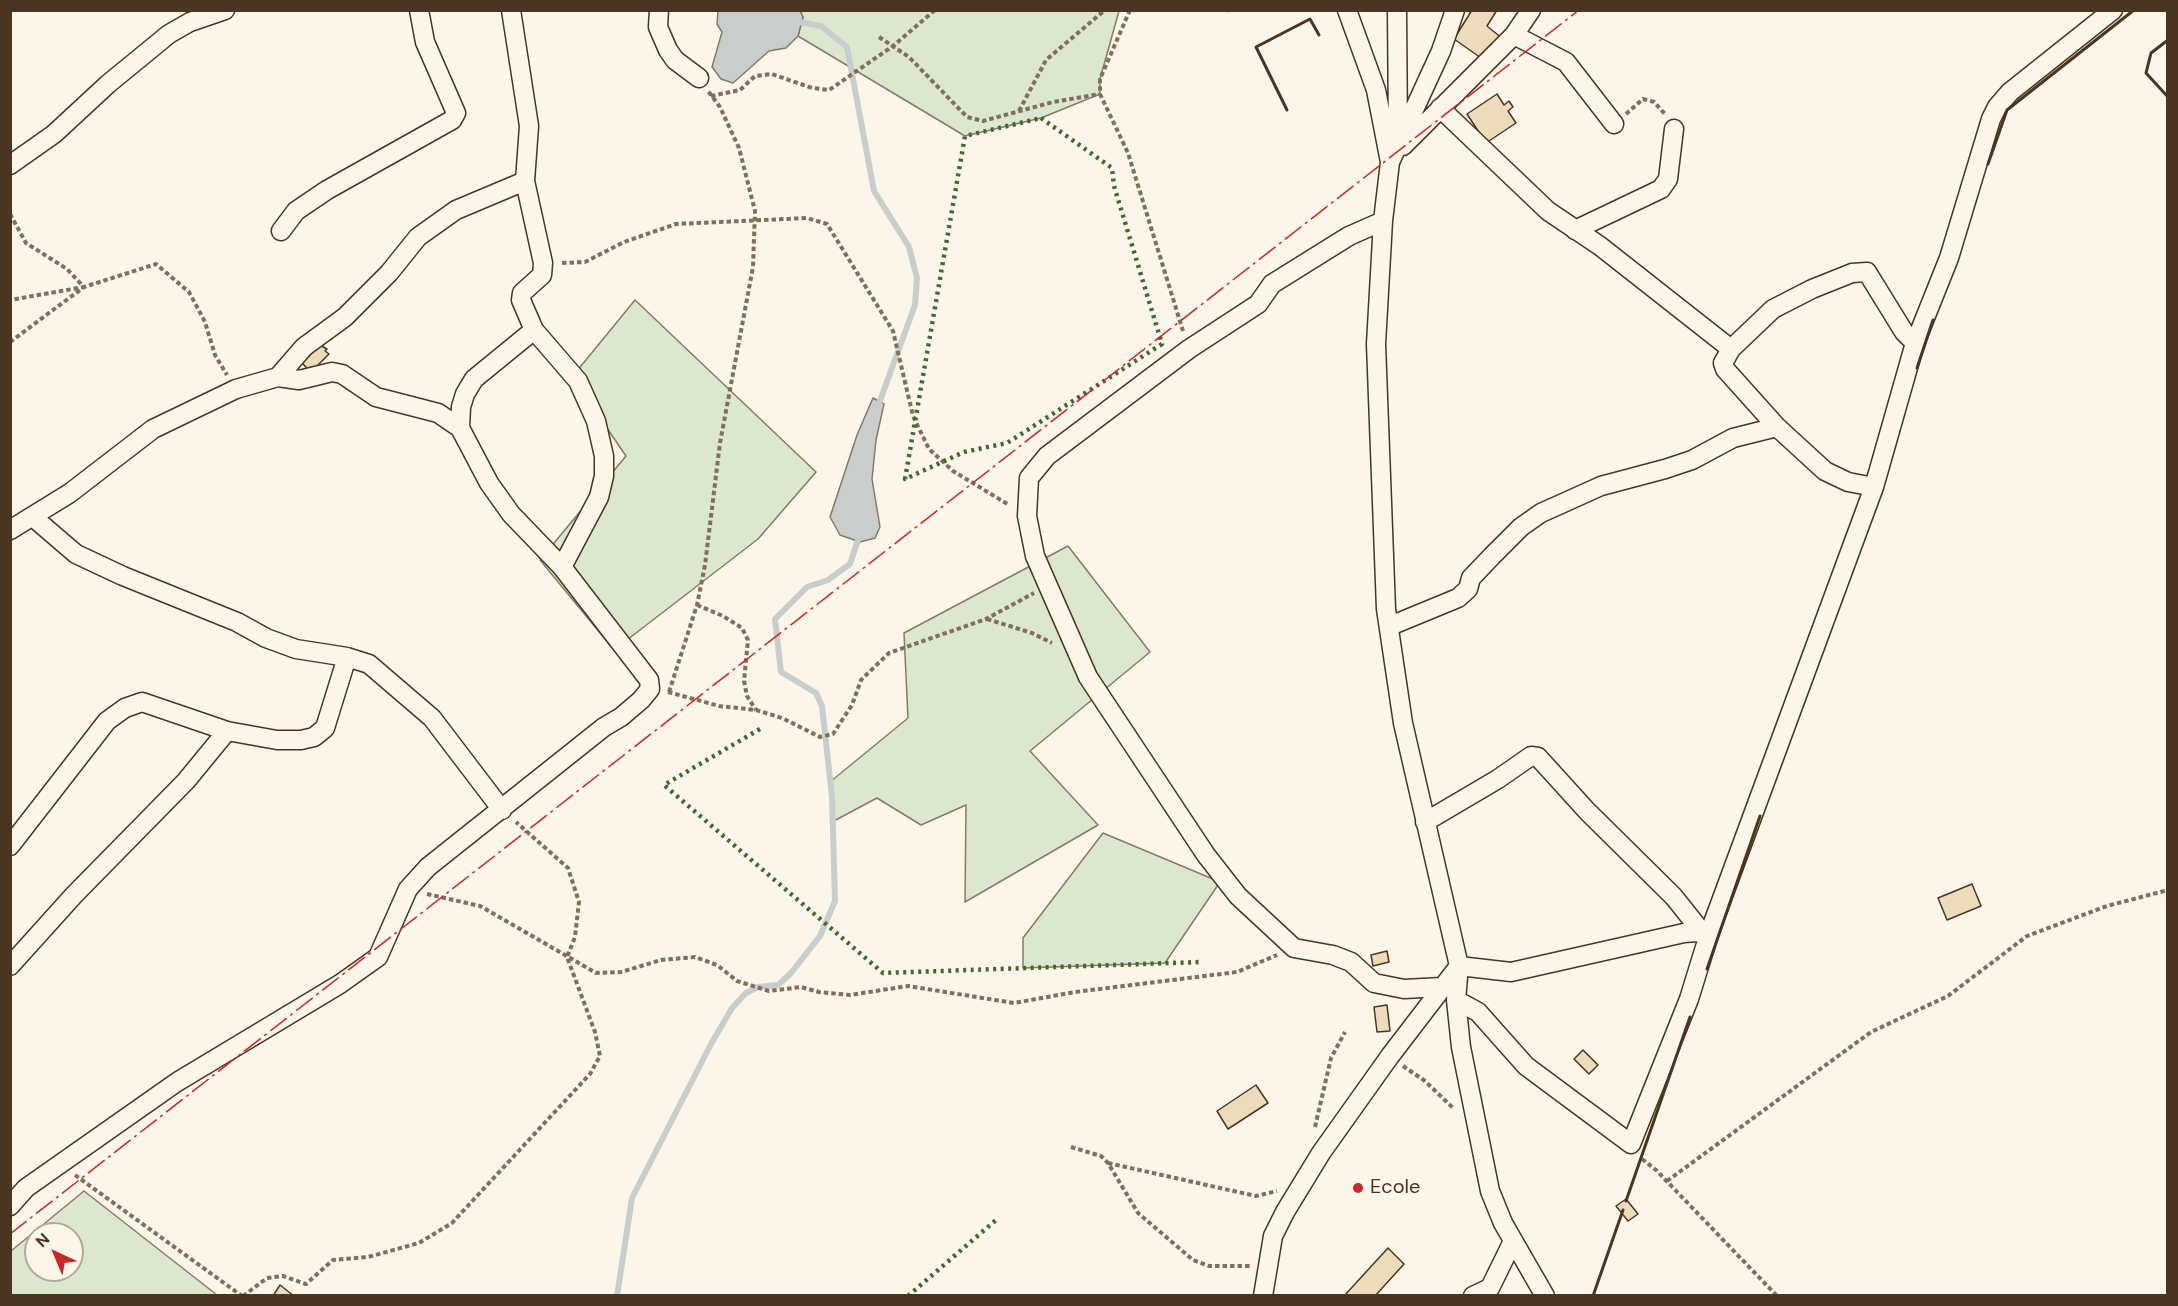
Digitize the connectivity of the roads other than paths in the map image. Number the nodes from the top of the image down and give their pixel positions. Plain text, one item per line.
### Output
1 (225, 10) edge
2 (419, 10) edge
3 (511, 10) edge
4 (659, 10) edge
5 (1347, 10) edge
6 (1397, 10) edge
7 (1455, 10) edge
8 (1531, 10) edge
9 (2111, 11) edge
10 (1514, 35) junction
11 (699, 78) road end
12 (1440, 108) junction
13 (1614, 124) road end
14 (1674, 129) road end
15 (1398, 143) junction
16 (1390, 162) junction
17 (10, 165) edge
18 (525, 181) junction
19 (1383, 221) junction
20 (1575, 230) junction
21 (281, 231) dead end
22 (534, 330) junction
23 (1915, 344) junction
24 (1731, 349) junction
25 (278, 376) junction
26 (1777, 427) junction
27 (460, 428) junction
28 (1874, 487) junction
29 (34, 518) junction
30 (10, 530) edge
31 (562, 567) junction
32 (1390, 626) junction
33 (346, 657) junction
34 (227, 731) junction
35 (502, 810) junction
36 (1425, 822) junction
37 (10, 846) edge
38 (1705, 931) junction
39 (10, 966) edge
40 (1460, 966) junction
41 (1442, 987) junction
42 (1456, 1000) junction
43 (10, 1206) edge
44 (1513, 1240) junction
45 (1263, 1296) edge
46 (1473, 1296) edge
47 (1545, 1296) edge

1 - 17 street
2 - 21 street
3 - 18 street
4 - 11 street
5 - 16 street
6 - 15 street
7 - 15 street
8 - 10 street
9 - 23 street
10 - 12 street
10 - 13 street
12 - 16 street
12 - 20 street
14 - 20 street
15 - 16 street
16 - 19 street
18 - 22 street
18 - 25 street
19 - 32 street
19 - 41 street
20 - 24 street
22 - 27 street
22 - 31 street
23 - 24 street
23 - 28 street
24 - 26 street
25 - 27 street
25 - 29 street
26 - 28 street
26 - 32 street
27 - 31 street
28 - 38 street
29 - 30 street
29 - 33 street
31 - 35 street
32 - 36 street
33 - 34 street
33 - 35 street
34 - 37 street
34 - 39 street
35 - 43 street
36 - 38 street
36 - 40 street
38 - 40 street
38 - 42 street
40 - 41 street
40 - 42 street
41 - 45 street
42 - 44 street
44 - 46 street
44 - 47 street

